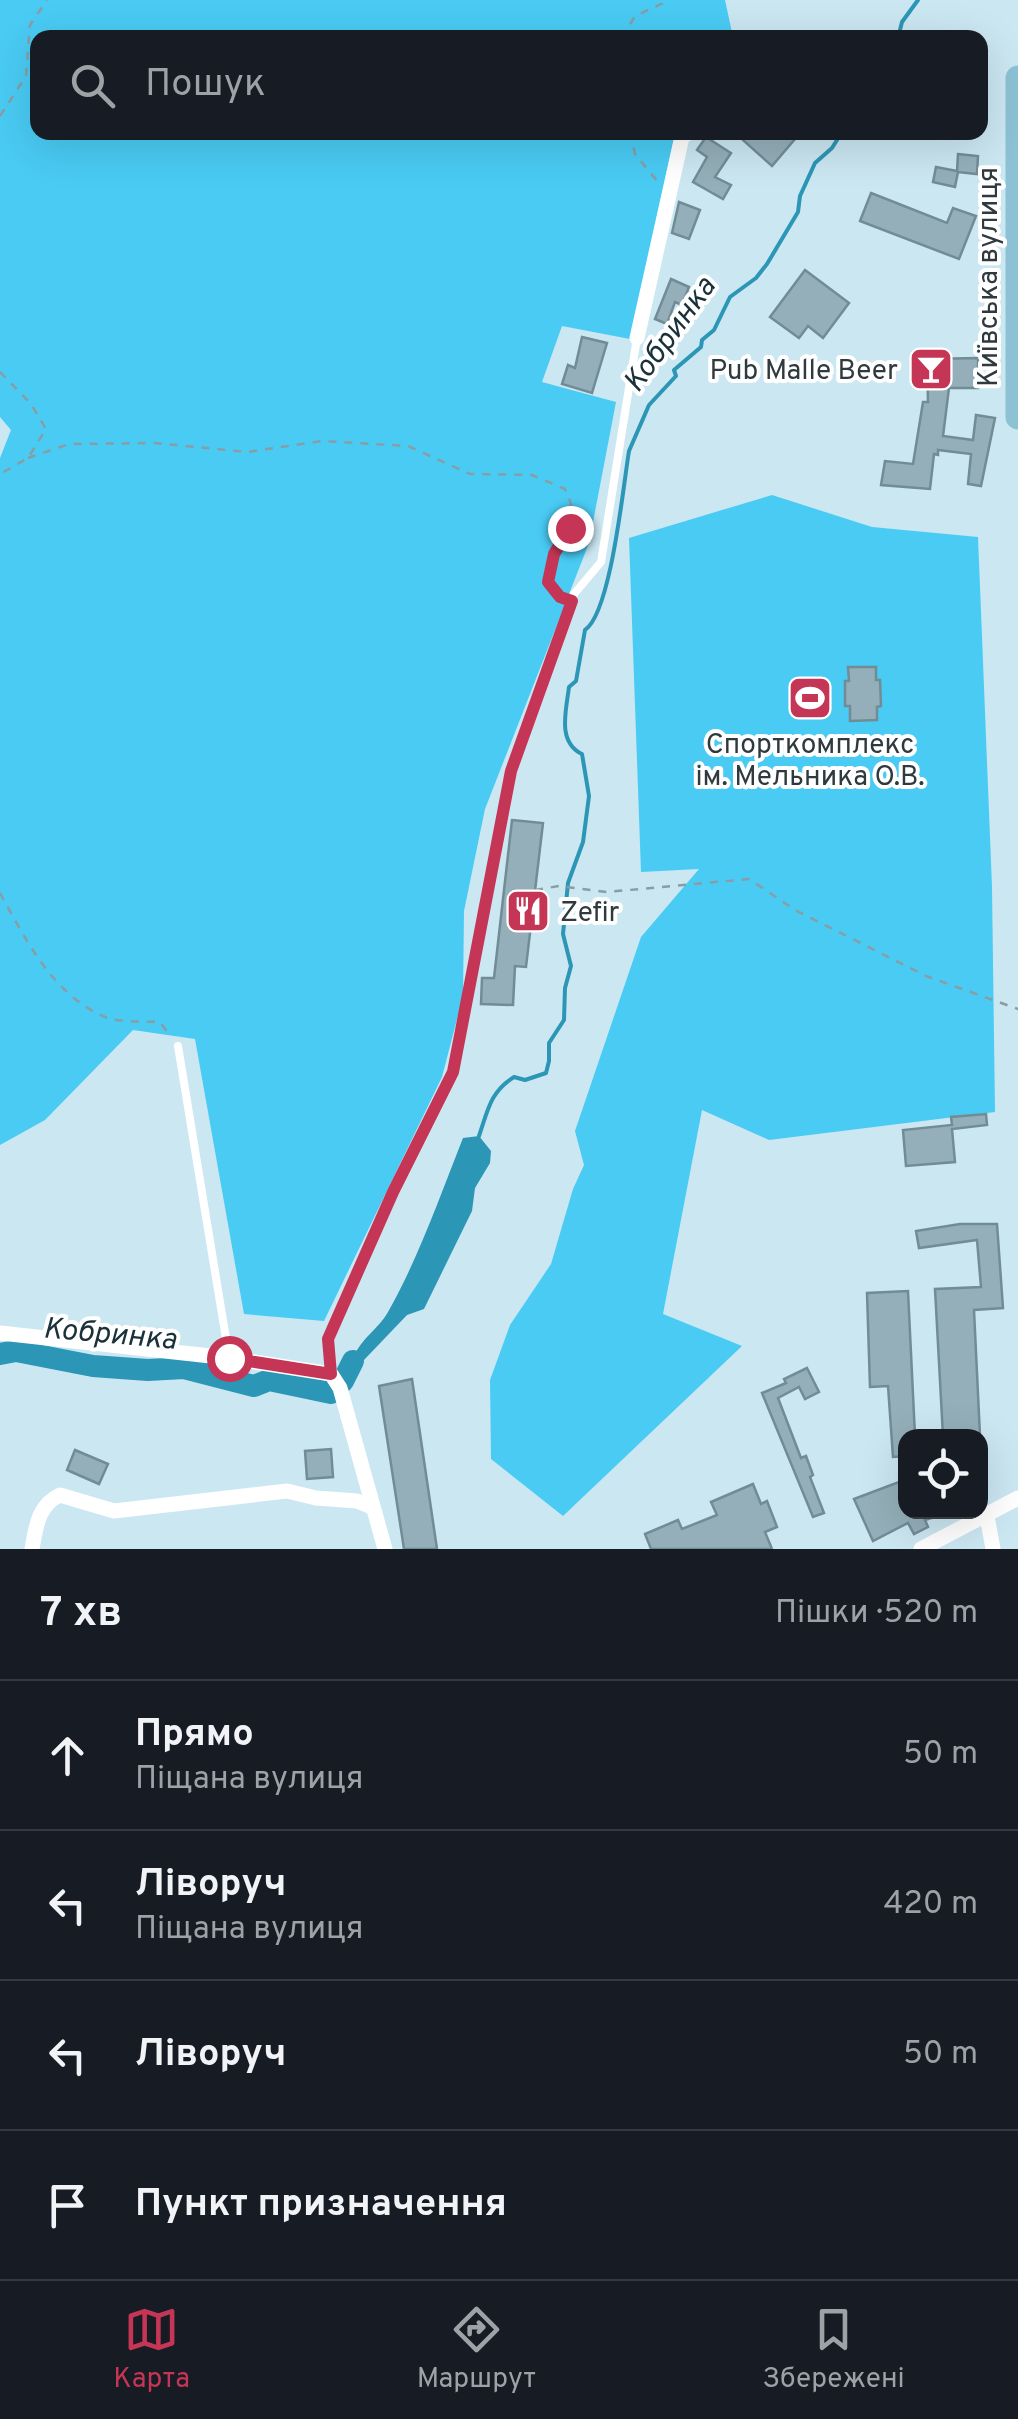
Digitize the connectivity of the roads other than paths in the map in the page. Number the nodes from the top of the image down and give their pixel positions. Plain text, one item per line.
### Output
1 (1018, 78) edge
2 (681, 140) edge
3 (637, 338) joint
4 (1018, 417) edge
5 (178, 1046) road end
6 (0, 1332) edge
7 (229, 1358) junction
8 (331, 1374) junction
9 (1018, 1498) edge
10 (372, 1507) junction
11 (988, 1515) edge
12 (981, 1519) edge
13 (988, 1519) edge
14 (32, 1549) edge
15 (385, 1549) edge
16 (921, 1549) edge
17 (993, 1549) edge

1 - 4 main road, Київська вулиця
2 - 3 street
3 - 8 lane
5 - 7 lane
6 - 7 street
7 - 8 street
8 - 10 street
9 - 11 street
10 - 14 street
10 - 15 street
12 - 16 street
13 - 17 street

